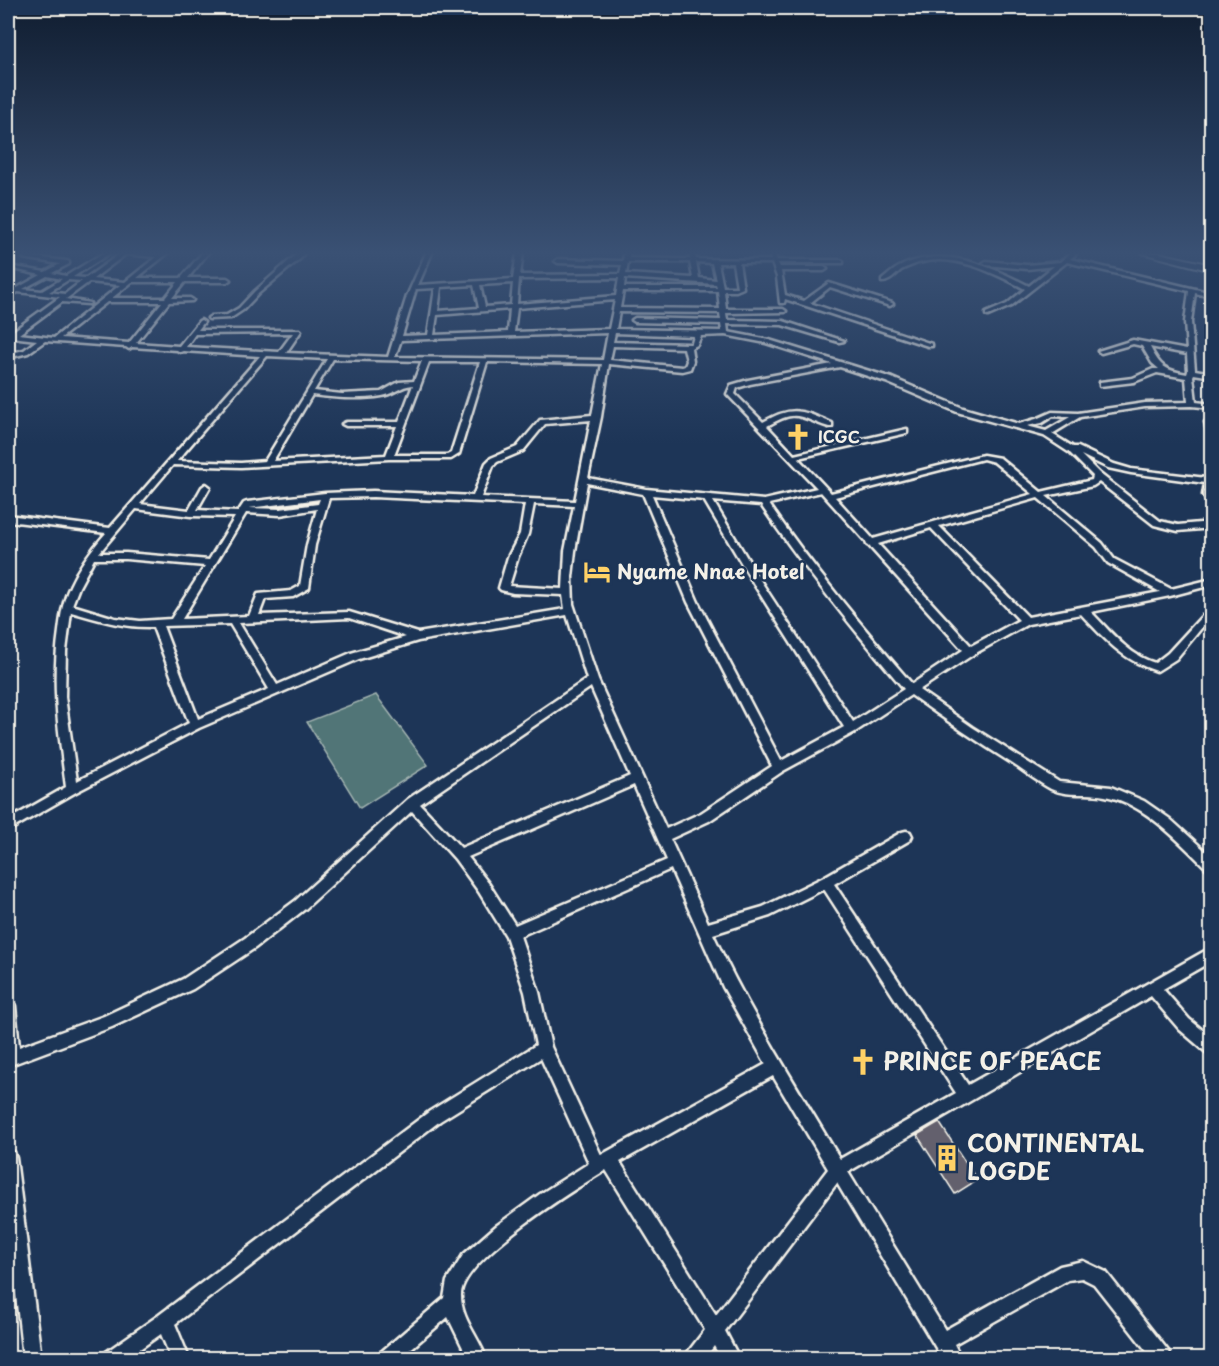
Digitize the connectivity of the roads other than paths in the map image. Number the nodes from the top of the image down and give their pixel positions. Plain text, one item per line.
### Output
1 (36, 317) edge
2 (85, 317) edge
3 (153, 317) edge
4 (229, 317) edge
5 (404, 317) edge
6 (435, 317) edge
7 (512, 317) edge
8 (615, 317) edge
9 (724, 317) edge
10 (783, 317) edge
11 (844, 317) edge
12 (1188, 317) edge
13 (211, 318) dead end
14 (635, 320) dead end
15 (201, 322) dead end
16 (724, 322) junction
17 (783, 323) junction
18 (193, 332) junction
19 (612, 332) junction
20 (511, 333) junction
21 (724, 333) junction
22 (698, 334) junction
23 (10, 335) edge
24 (430, 336) junction
25 (400, 338) junction
26 (42, 339) junction
27 (55, 340) junction
28 (767, 341) junction
29 (841, 341) dead end
30 (1144, 343) junction
31 (609, 344) junction
32 (930, 345) dead end
33 (687, 346) junction
34 (129, 347) junction
35 (180, 350) junction
36 (1101, 351) dead end
37 (1191, 353) junction
38 (265, 354) junction
39 (281, 355) junction
40 (8, 356) edge
41 (331, 357) junction
42 (391, 359) junction
43 (426, 360) junction
44 (484, 360) junction
45 (605, 363) junction
46 (839, 365) junction
47 (1168, 372) junction
48 (1190, 374) junction
49 (1212, 375) edge
50 (417, 383) junction
51 (1103, 384) dead end
52 (310, 393) junction
53 (1192, 404) junction
54 (1211, 406) edge
55 (1078, 415) junction
56 (597, 417) junction
57 (1212, 420) edge
58 (346, 424) dead end
59 (401, 424) junction
60 (829, 425) dead end
61 (762, 426) junction
62 (1022, 426) junction
63 (904, 431) dead end
64 (1047, 434) junction
65 (1212, 436) edge
66 (1060, 444) junction
67 (389, 457) junction
68 (794, 457) junction
69 (173, 463) junction
70 (267, 464) junction
71 (1212, 468) edge
72 (1097, 476) junction
73 (583, 480) junction
74 (1209, 480) junction
75 (206, 487) dead end
76 (646, 492) junction
77 (826, 493) junction
78 (1039, 495) junction
79 (476, 499) junction
80 (708, 500) junction
81 (324, 501) junction
82 (530, 502) junction
83 (764, 503) junction
84 (1212, 503) edge
85 (579, 504) junction
86 (135, 506) junction
87 (191, 513) junction
88 (241, 513) junction
89 (8, 518) edge
90 (1211, 525) edge
91 (934, 526) junction
92 (111, 531) junction
93 (1212, 531) edge
94 (870, 543) junction
95 (91, 556) junction
96 (212, 563) junction
97 (1212, 582) edge
98 (568, 592) junction
99 (1170, 593) junction
100 (68, 608) junction
101 (1082, 609) junction
102 (570, 611) junction
103 (1212, 616) edge
104 (252, 620) junction
105 (233, 621) junction
106 (1026, 621) junction
107 (174, 623) junction
108 (157, 624) junction
109 (418, 637) junction
110 (970, 651) junction
111 (593, 680) junction
112 (910, 689) junction
113 (275, 690) junction
114 (195, 725) junction
115 (850, 729) junction
116 (779, 768) junction
117 (637, 778) junction
118 (72, 789) junction
119 (412, 803) junction
120 (8, 826) edge
121 (663, 836) junction
122 (906, 836) dead end
123 (459, 855) junction
124 (675, 862) junction
125 (1212, 866) edge
126 (826, 882) junction
127 (705, 930) junction
128 (512, 933) junction
129 (1212, 953) edge
130 (1153, 987) junction
131 (8, 1006) edge
132 (544, 1048) junction
133 (1212, 1048) edge
134 (10, 1059) edge
135 (776, 1067) junction
136 (966, 1095) junction
137 (8, 1158) edge
138 (603, 1163) junction
139 (838, 1169) junction
140 (451, 1303) junction
141 (165, 1321) junction
142 (716, 1330) junction
143 (942, 1341) junction
144 (32, 1359) edge
145 (112, 1359) edge
146 (180, 1359) edge
147 (387, 1359) edge
148 (477, 1359) edge
149 (693, 1359) edge
150 (730, 1359) edge
151 (952, 1359) edge
152 (1163, 1359) edge

1 - 23 street
2 - 27 street
3 - 34 street
4 - 13 street
5 - 25 street
6 - 24 street
7 - 20 street
8 - 19 street
9 - 16 street
10 - 17 street
11 - 32 street
12 - 37 street
14 - 16 street
15 - 18 street
16 - 17 street
16 - 21 street
17 - 28 street
17 - 29 street
18 - 35 street
18 - 39 street
19 - 20 street
19 - 22 street
19 - 31 street
20 - 24 street
21 - 22 street
21 - 28 street
22 - 33 street
23 - 26 street
24 - 25 street
25 - 42 street
26 - 27 street
26 - 40 street
27 - 34 street
28 - 46 street
30 - 36 street
30 - 37 street
30 - 47 street
31 - 33 street
31 - 45 street
33 - 45 street
34 - 35 street
35 - 38 street
37 - 48 street
38 - 39 street
38 - 69 street
39 - 41 street
41 - 42 street
41 - 52 street
42 - 43 street
43 - 44 street
43 - 50 street
44 - 45 street
44 - 67 street
45 - 56 street
46 - 61 street
46 - 62 street
47 - 48 street
47 - 51 street
48 - 49 street
48 - 53 street
50 - 52 street
50 - 59 street
52 - 70 street
53 - 54 street
53 - 55 street
55 - 62 street
55 - 64 street
56 - 73 street
56 - 79 street
57 - 65 street
58 - 59 street
59 - 67 street
60 - 61 street
61 - 68 street
62 - 64 street
63 - 68 street
64 - 66 street
66 - 72 street
66 - 74 street
67 - 70 street
68 - 77 street
69 - 70 street
69 - 86 street
71 - 74 street
72 - 78 street
72 - 90 street
73 - 76 street
73 - 85 street
74 - 84 street
75 - 87 street
76 - 80 street
76 - 116 street
77 - 78 street
77 - 83 street
77 - 94 street
78 - 91 street
78 - 99 street
79 - 81 street
79 - 82 street
80 - 83 street
80 - 115 street
81 - 88 street
81 - 104 street
82 - 85 street
82 - 98 street
83 - 112 street
85 - 98 street
86 - 87 street
86 - 92 street
87 - 88 street
88 - 96 street
89 - 92 street
90 - 93 street
91 - 94 street
91 - 106 street
92 - 95 street
94 - 110 street
95 - 96 street
95 - 100 street
96 - 107 street
97 - 99 street
98 - 102 street
99 - 101 street
100 - 108 street
100 - 118 street
101 - 103 street
101 - 106 street
102 - 109 street
102 - 111 street
104 - 105 street
104 - 109 street
105 - 107 street
105 - 113 street
106 - 110 street
107 - 108 street
108 - 114 street
109 - 113 street
110 - 112 street
111 - 117 street
111 - 119 street
112 - 115 street
112 - 125 street
113 - 114 street
114 - 118 street
115 - 116 street
116 - 121 street
117 - 121 street
117 - 123 street
118 - 120 street
119 - 123 street
119 - 134 street
121 - 124 street
122 - 126 street
123 - 128 street
124 - 127 street
124 - 128 street
126 - 127 street
126 - 136 street
127 - 135 street
128 - 132 street
129 - 130 street
130 - 133 street
130 - 136 street
131 - 134 street
132 - 138 street
132 - 141 street
135 - 138 street
135 - 139 street
136 - 139 street
137 - 144 street
138 - 140 street
138 - 142 street
139 - 142 street
139 - 143 street
140 - 147 street
140 - 148 street
141 - 145 street
141 - 146 street
142 - 149 street
142 - 150 street
143 - 151 street
143 - 152 street

